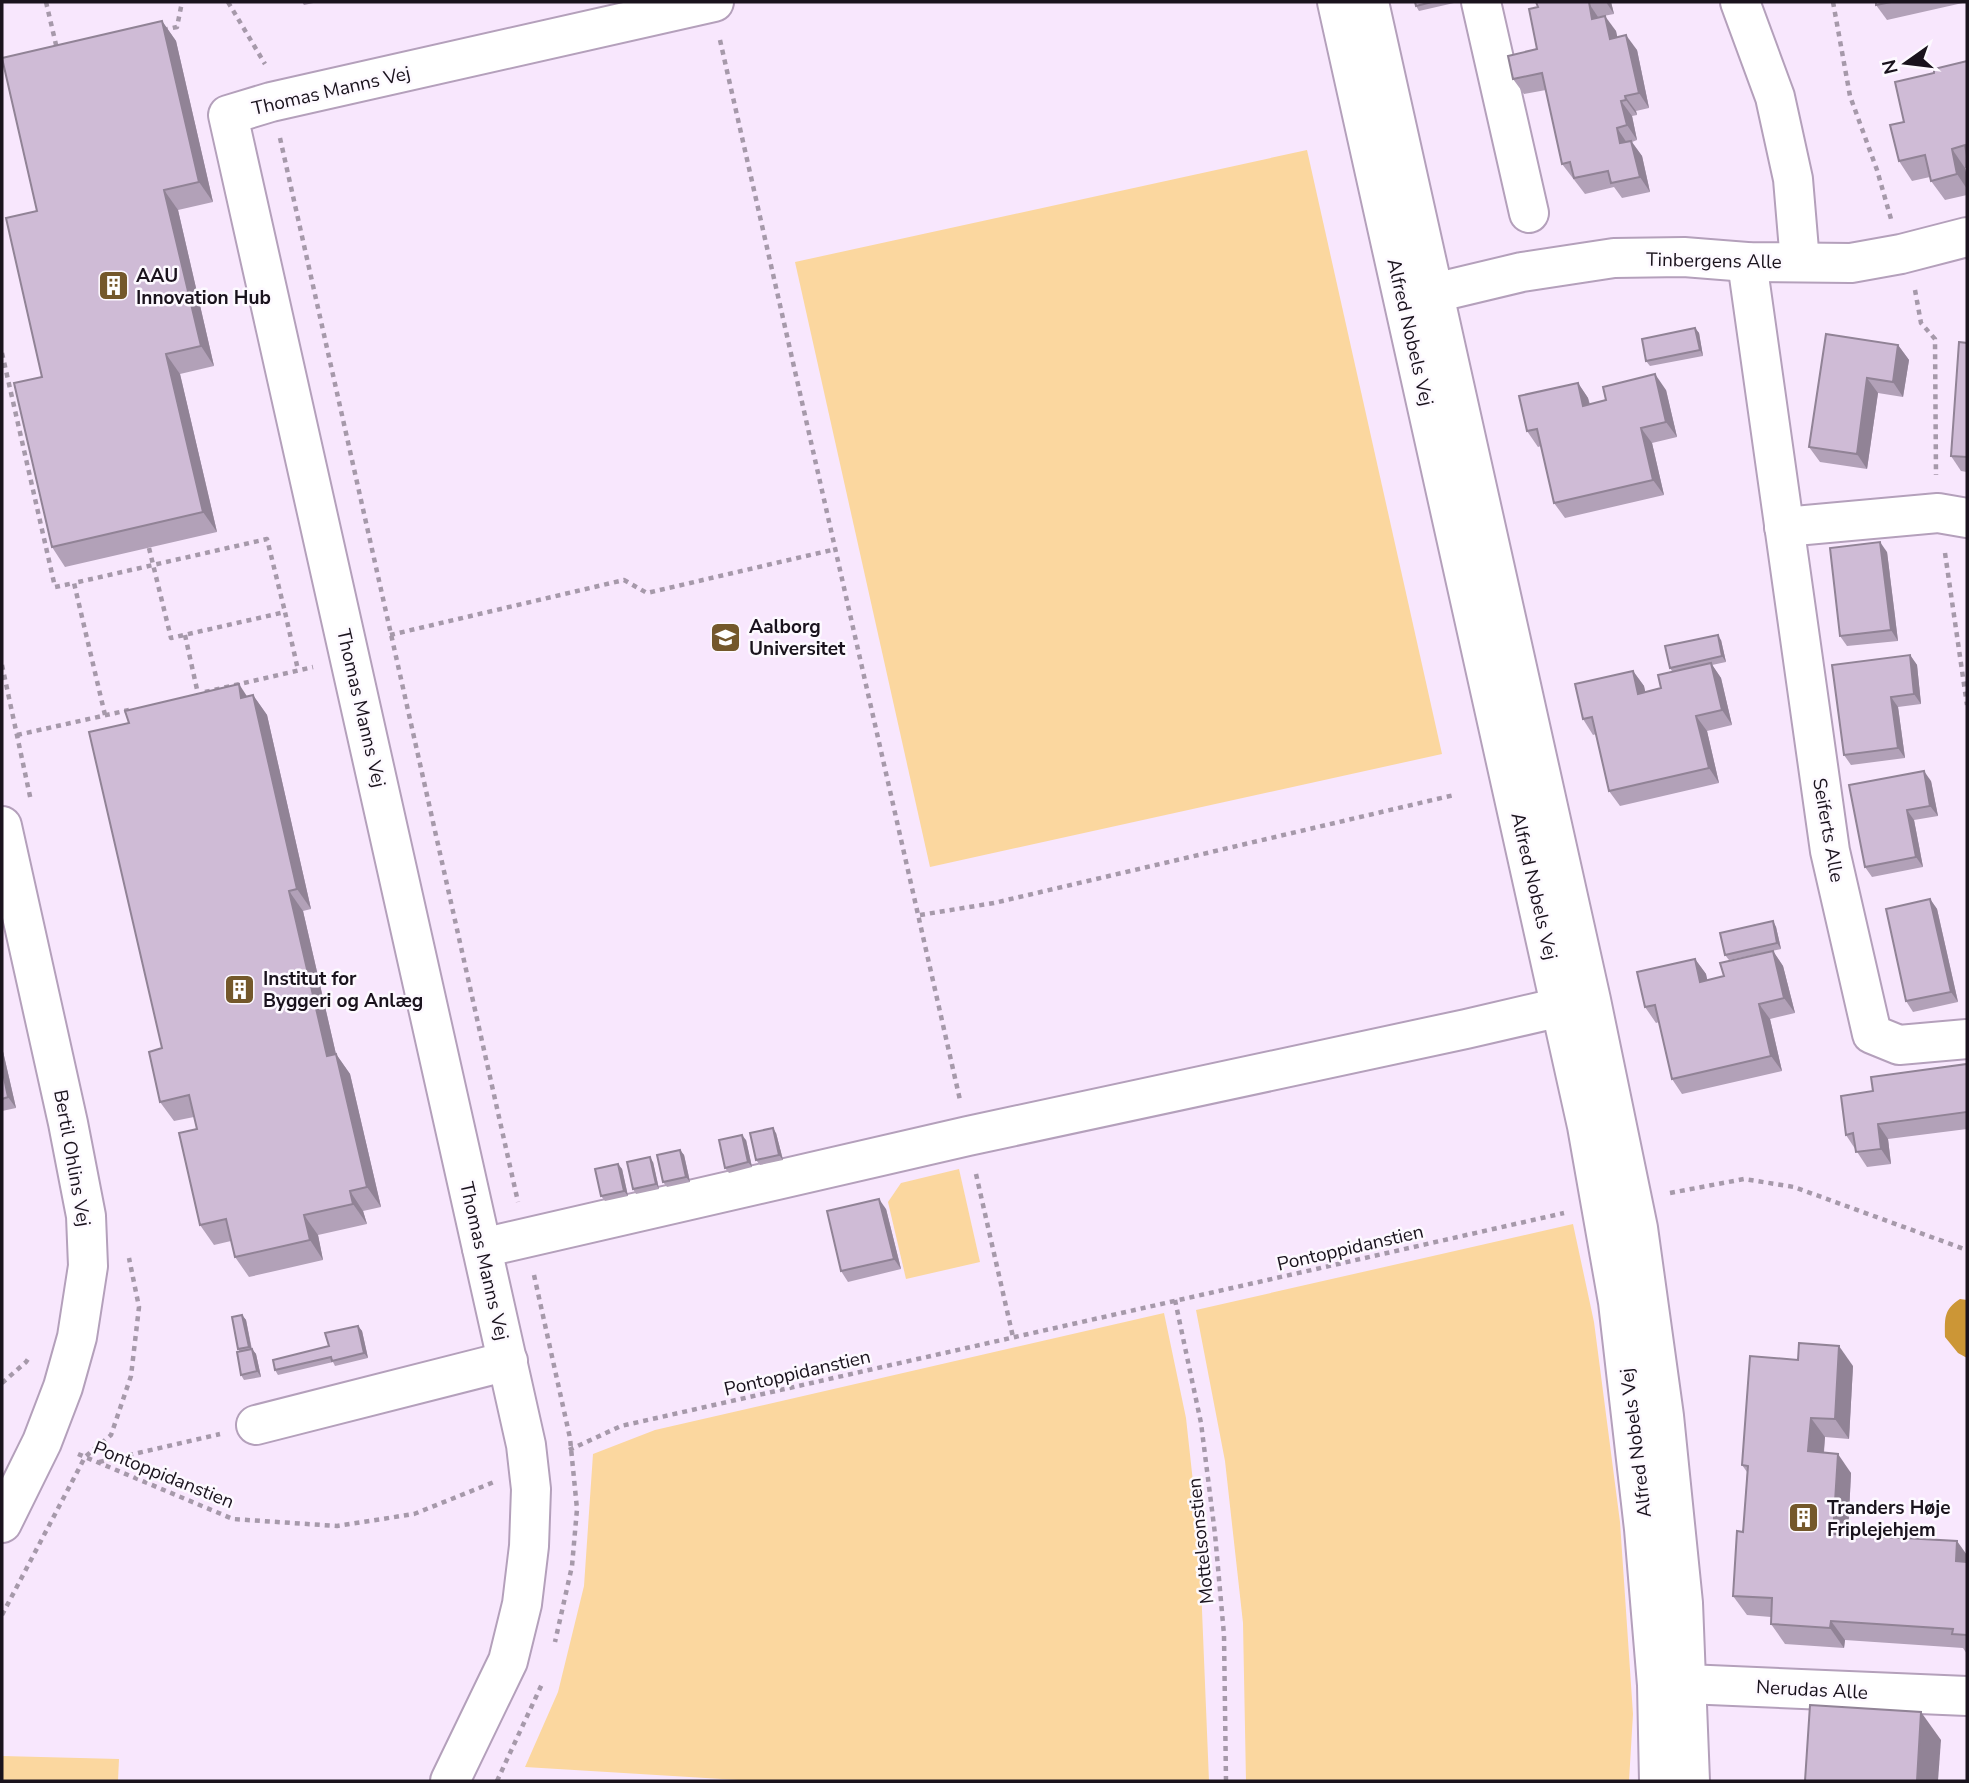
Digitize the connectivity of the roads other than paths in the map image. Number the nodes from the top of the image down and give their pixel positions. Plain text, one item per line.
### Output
1 (713, 2) edge
2 (1337, 2) edge
3 (1369, 2) edge
4 (1481, 2) edge
5 (1740, 2) edge
6 (1529, 213) dead end
7 (1967, 237) edge
8 (1747, 262) junction
9 (1800, 262) junction
10 (1419, 296) junction
11 (1952, 515) edge
12 (1784, 527) junction
13 (2, 825) edge
14 (1576, 1003) junction
15 (1967, 1039) edge
16 (482, 1248) junction
17 (508, 1361) junction
18 (256, 1425) road end
19 (2, 1523) edge
20 (1672, 1684) junction
21 (1967, 1696) edge
22 (450, 1781) edge
23 (1659, 1781) edge
24 (1690, 1781) edge

1 - 16 street, Thomas Manns Vej
2 - 10 street, Alfred Nobels Vej
3 - 10 street, Alfred Nobels Vej
4 - 6 street
5 - 9 street, Tinbergens Alle
7 - 9 street
8 - 9 street, Tinbergens Alle
8 - 10 street, Tinbergens Alle
8 - 12 street, Seiferts Alle
10 - 14 street, Alfred Nobels Vej
11 - 12 street
12 - 15 street, Seiferts Alle
13 - 19 street, Bertil Ohlins Vej
14 - 16 street
14 - 20 street, Alfred Nobels Vej
16 - 17 street, Thomas Manns Vej
17 - 18 street
17 - 22 street, Thomas Manns Vej
20 - 21 street, Nerudas Alle
20 - 23 street, Alfred Nobels Vej
20 - 24 street, Alfred Nobels Vej

